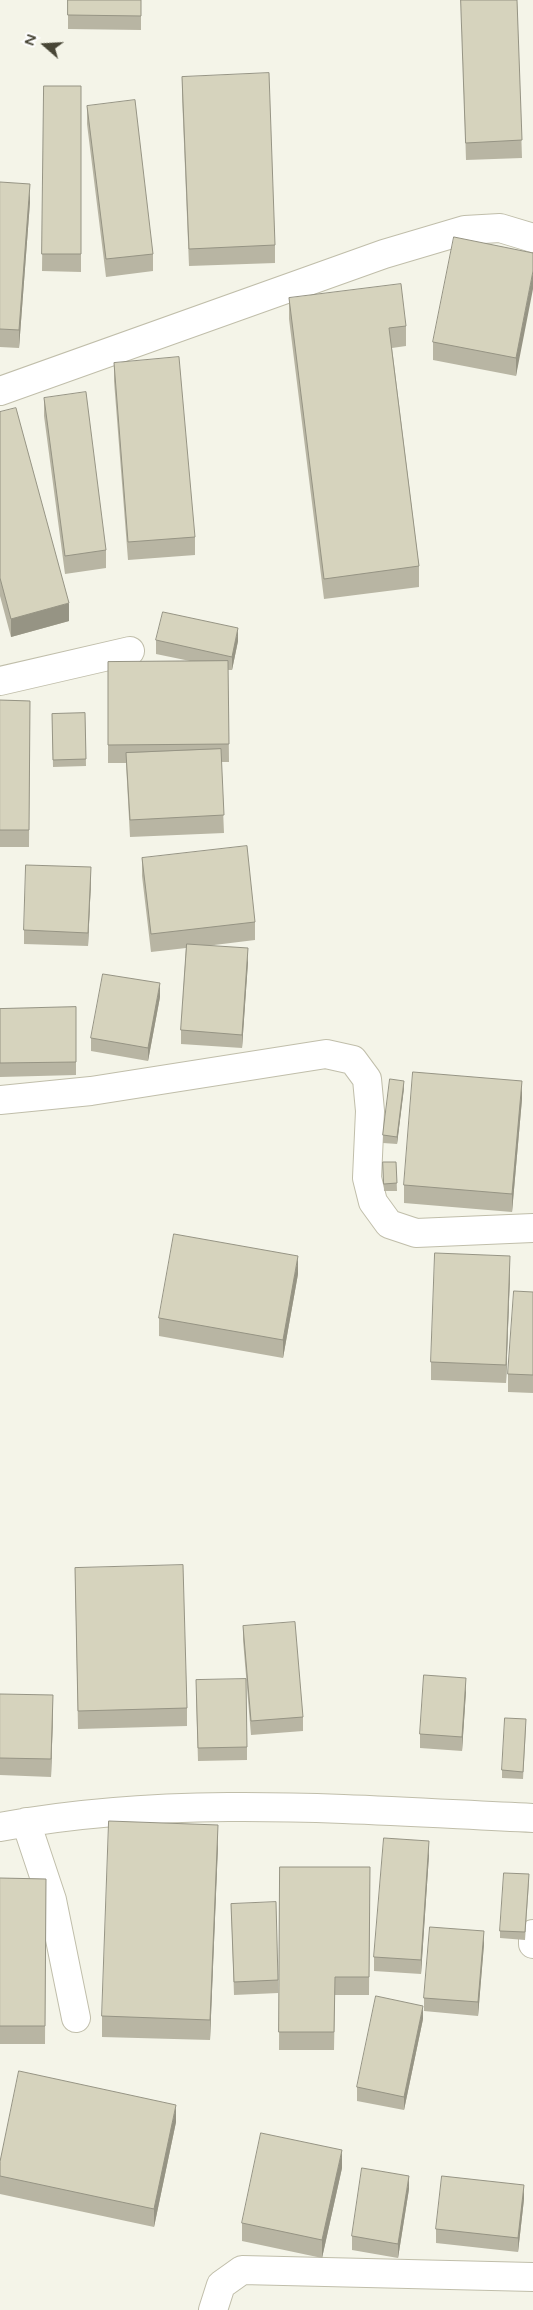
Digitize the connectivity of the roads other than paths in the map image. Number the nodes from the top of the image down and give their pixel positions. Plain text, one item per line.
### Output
1 (533, 238) edge
2 (0, 391) edge
3 (130, 651) dead end
4 (0, 681) edge
5 (0, 1100) edge
6 (533, 1228) edge
7 (533, 1818) edge
8 (26, 1822) junction
9 (0, 1827) edge
10 (533, 1934) edge
11 (533, 1944) edge
12 (76, 2018) dead end
13 (533, 2276) edge
14 (213, 2310) edge

1 - 2 street
3 - 4 street
5 - 6 street
7 - 8 street
8 - 9 street
8 - 12 street
10 - 11 street
13 - 14 street

